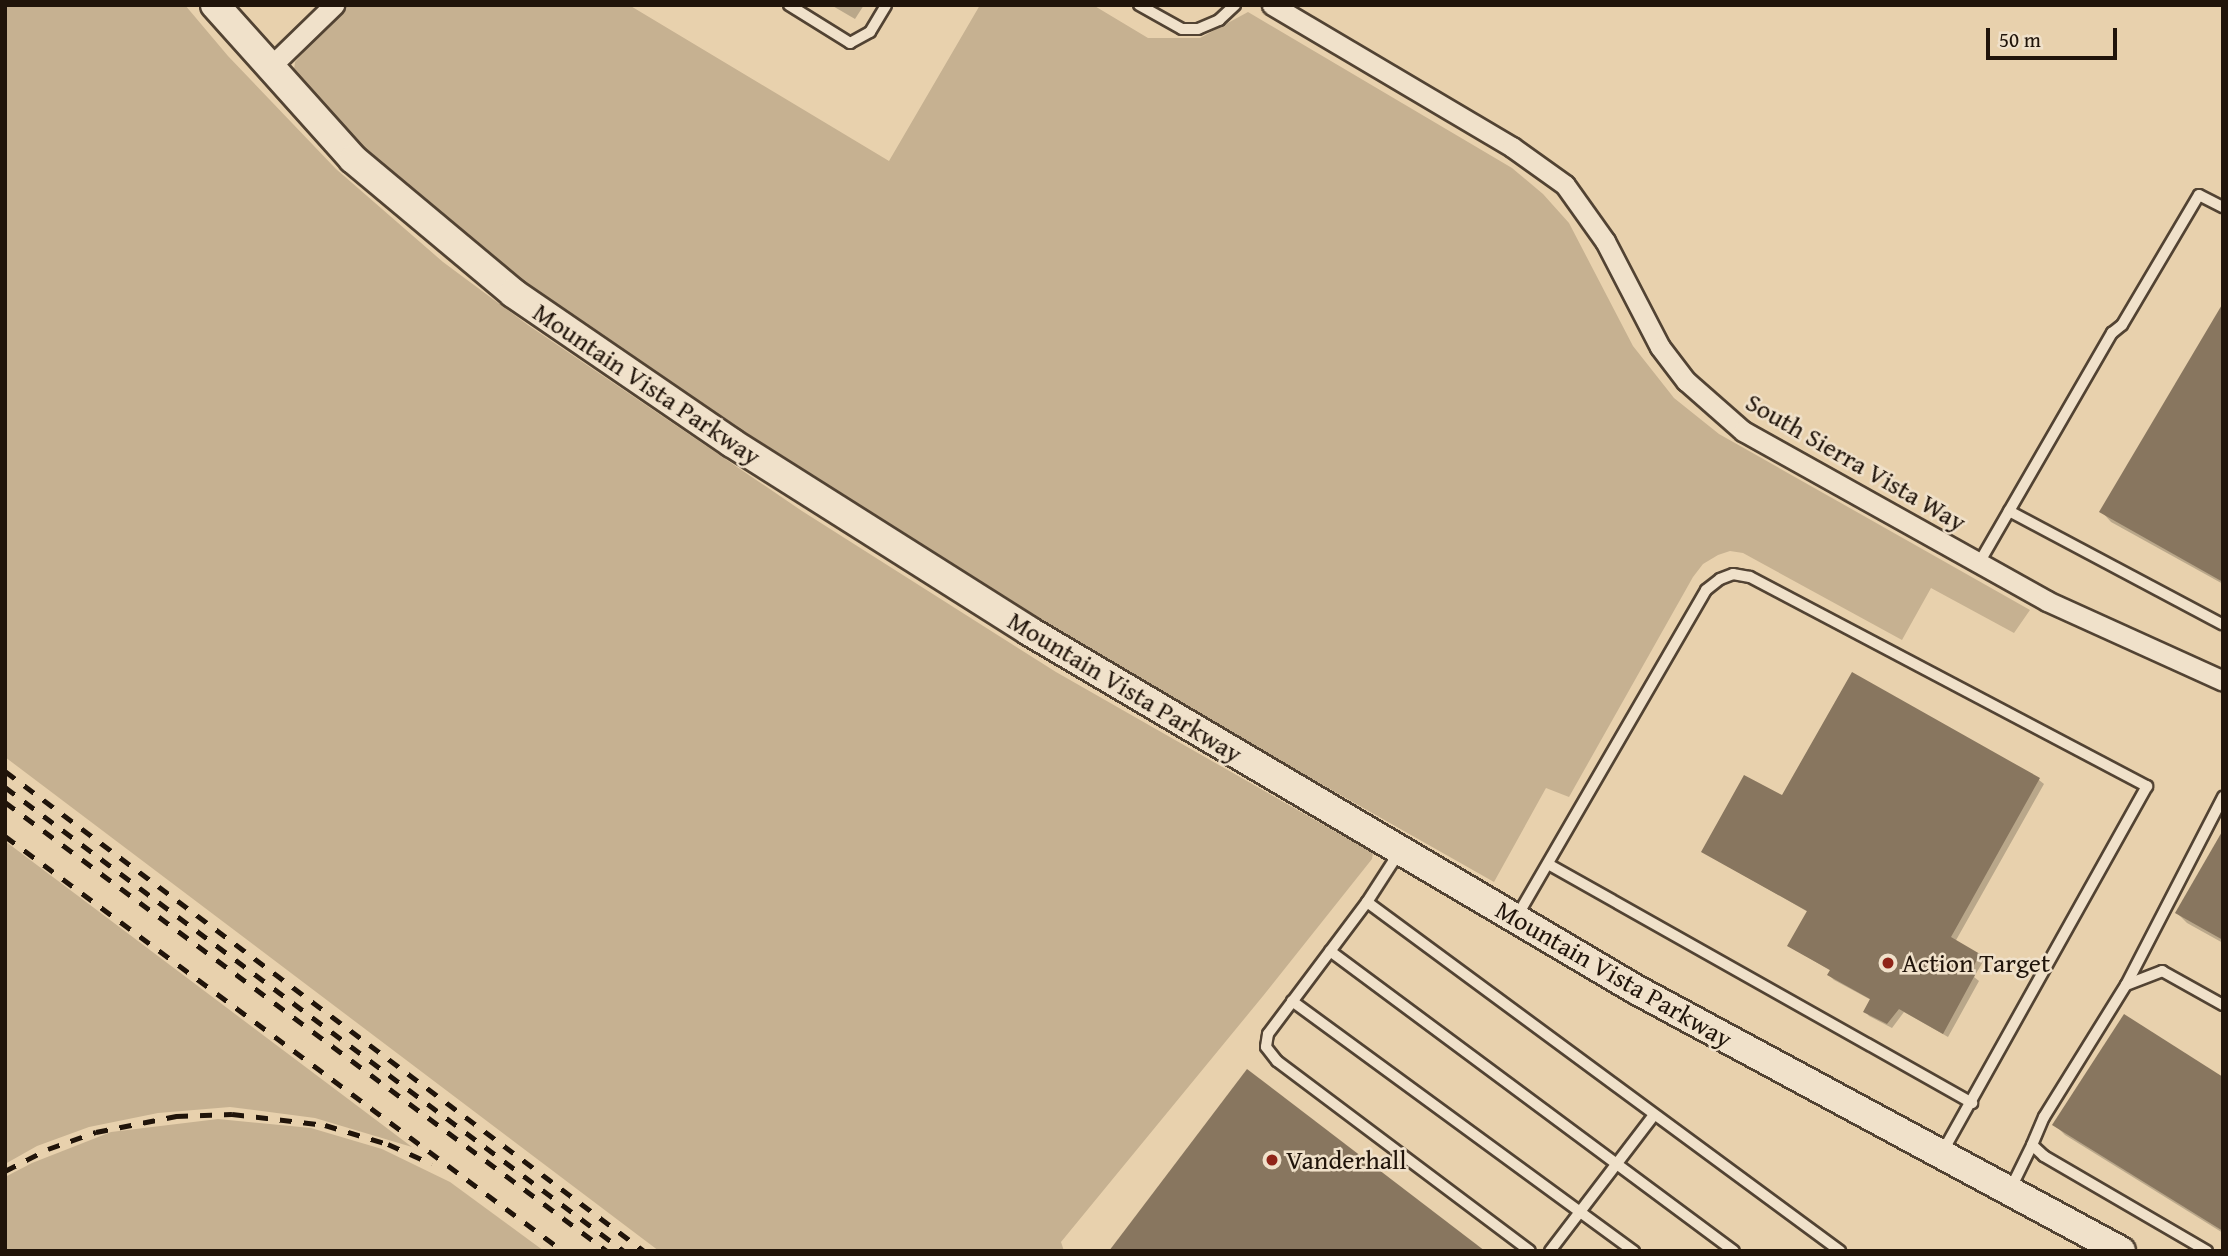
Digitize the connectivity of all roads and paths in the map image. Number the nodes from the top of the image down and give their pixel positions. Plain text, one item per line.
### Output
1 (215, 5) edge
2 (334, 5) edge
3 (789, 5) edge
4 (886, 5) edge
5 (1139, 5) edge
6 (1236, 5) edge
7 (1272, 5) edge
8 (270, 68) junction
9 (2223, 207) edge
10 (2009, 511) junction
11 (1979, 563) junction
12 (2223, 625) edge
13 (2223, 681) edge
14 (2223, 797) edge
15 (1401, 850) junction
16 (1548, 863) junction
17 (1367, 902) junction
18 (1516, 919) junction
19 (1330, 951) junction
20 (2126, 985) junction
21 (1292, 1001) junction
22 (2223, 1006) edge
23 (1972, 1103) junction
24 (1654, 1115) junction
25 (2032, 1146) junction
26 (1942, 1154) junction
27 (1618, 1163) junction
28 (2010, 1191) junction
29 (1581, 1211) junction
30 (2084, 1242) edge
31 (2205, 1250) edge
32 (1530, 1251) edge
33 (1550, 1251) edge
34 (1634, 1251) edge
35 (1734, 1251) edge
36 (1840, 1251) edge
37 (2121, 1251) edge

1 - 8 street, Mountain Vista Parkway
2 - 8 street
3 - 4 lane
5 - 6 lane
7 - 11 street, South Sierra Vista Way
8 - 15 street, Mountain Vista Parkway
9 - 10 lane
10 - 11 lane
10 - 12 lane
11 - 13 street, South Sierra Vista Way
14 - 20 lane
15 - 17 lane
15 - 18 street, Mountain Vista Parkway
16 - 18 lane
16 - 23 lane
16 - 23 lane
17 - 19 lane
17 - 24 lane
18 - 26 street, Mountain Vista Parkway
19 - 21 lane
19 - 27 lane
20 - 22 lane
20 - 25 lane
21 - 29 lane
21 - 32 lane
23 - 26 lane
24 - 27 lane
24 - 36 lane
25 - 28 lane
25 - 31 lane
26 - 28 street, Mountain Vista Parkway
27 - 29 lane
27 - 35 lane
28 - 30 street, Mountain Vista Parkway
29 - 33 lane
29 - 34 lane
30 - 37 street, Mountain Vista Parkway

